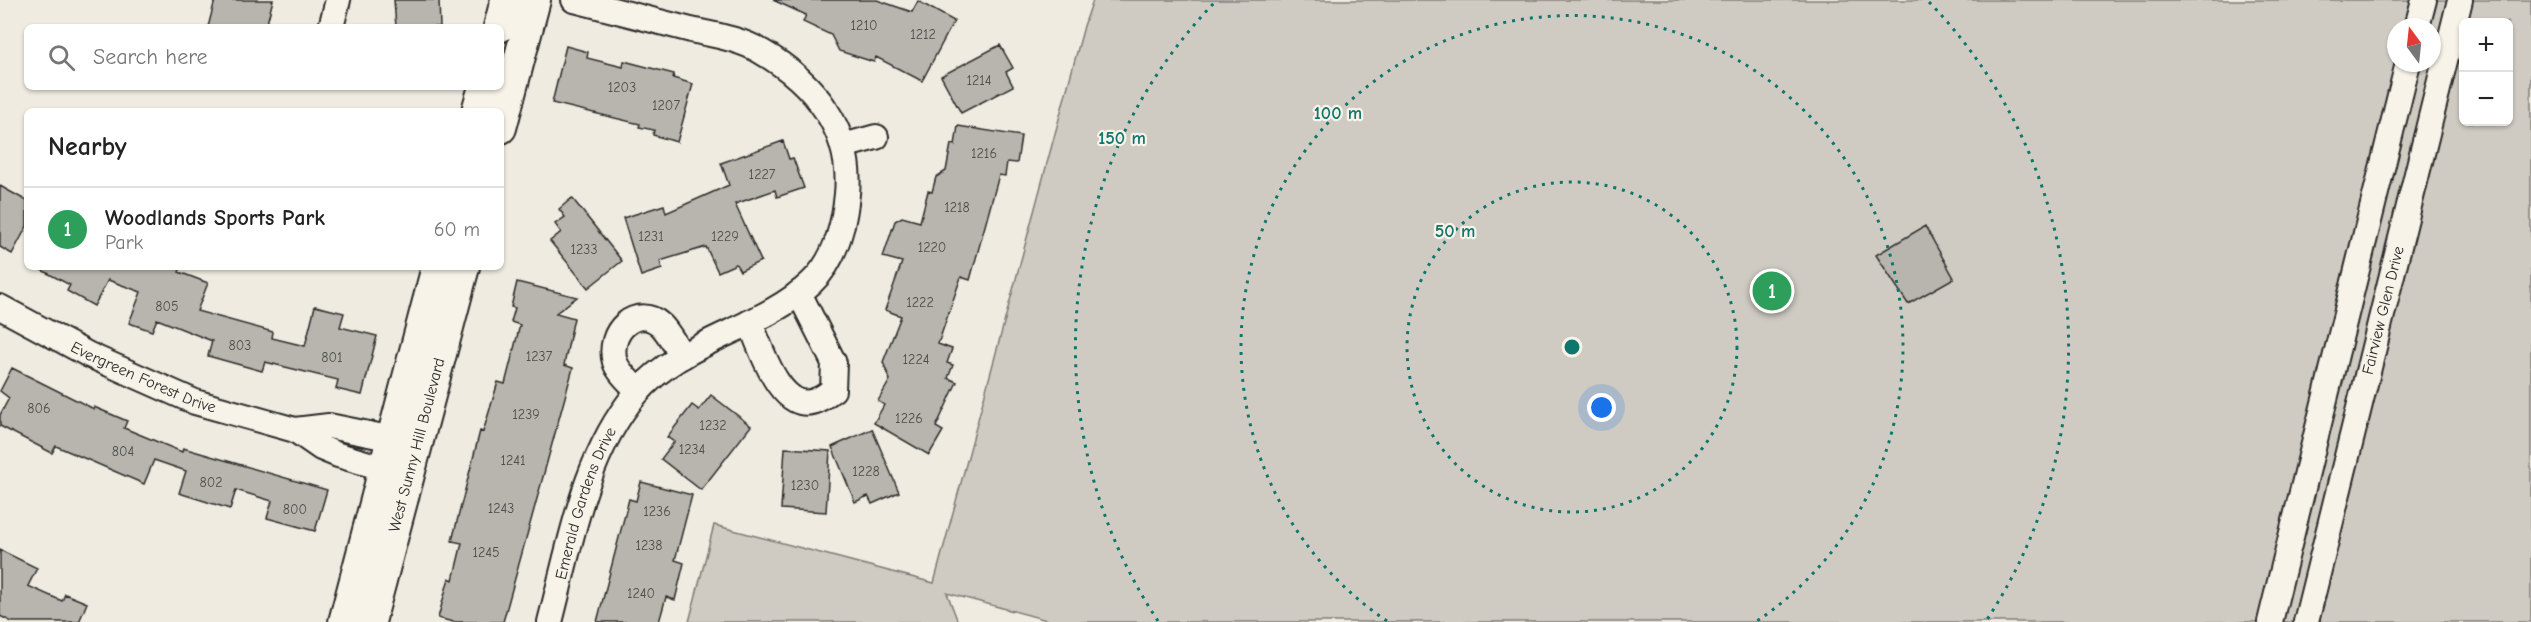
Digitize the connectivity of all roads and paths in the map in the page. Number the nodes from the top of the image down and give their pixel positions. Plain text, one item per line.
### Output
1 (338, 0) edge
2 (506, 0) edge
3 (535, 0) edge
4 (574, 0) edge
5 (2424, 0) edge
6 (2460, 0) edge
7 (2419, 18) edge
8 (332, 24) edge
9 (500, 24) edge
10 (2406, 72) edge
11 (483, 90) edge
12 (478, 108) edge
13 (504, 117) edge
14 (876, 137) dead end
15 (843, 146) junction
16 (436, 270) edge
17 (463, 270) edge
18 (799, 293) junction
19 (0, 307) edge
20 (750, 322) junction
21 (683, 356) junction
22 (638, 391) junction
23 (295, 430) junction
24 (404, 441) junction
25 (396, 472) junction
26 (344, 622) edge
27 (370, 622) edge
28 (550, 622) edge
29 (2270, 622) edge
30 (2306, 622) edge

1 - 8 street
2 - 9 street
3 - 13 street
4 - 15 street, Emerald Gardens Drive
5 - 7 street
6 - 30 street, Fairview Glen Drive
10 - 29 street
11 - 12 street
14 - 15 street
15 - 18 street, Emerald Gardens Drive
16 - 24 street, West Sunny Hill Boulevard
17 - 24 street, West Sunny Hill Boulevard
18 - 20 street, Emerald Gardens Drive
18 - 20 street
19 - 23 street, Evergreen Forest Drive
20 - 21 street, Emerald Gardens Drive
21 - 22 street, Emerald Gardens Drive
21 - 22 street
22 - 28 street, Emerald Gardens Drive
23 - 24 street, Evergreen Forest Drive
23 - 25 street, Evergreen Forest Drive
24 - 25 street, West Sunny Hill Boulevard
25 - 26 street, West Sunny Hill Boulevard
25 - 27 street, West Sunny Hill Boulevard

